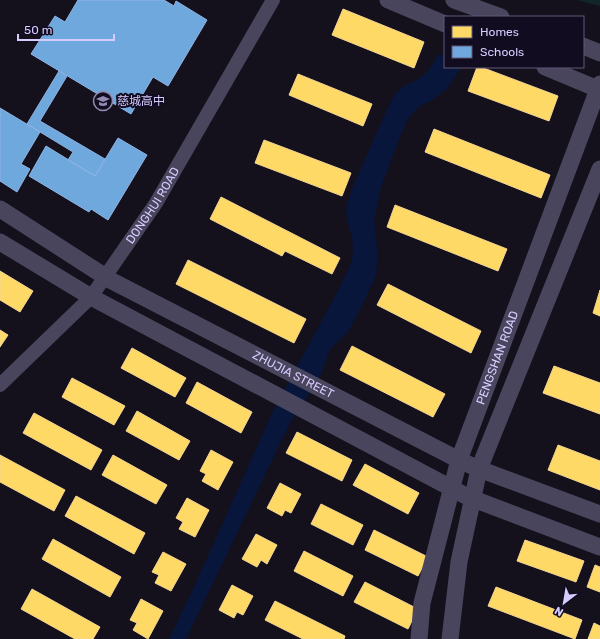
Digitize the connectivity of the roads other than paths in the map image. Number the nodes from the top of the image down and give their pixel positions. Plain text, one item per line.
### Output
1 (273, 0) edge
2 (388, 0) edge
3 (454, 0) edge
4 (498, 16) edge
5 (444, 24) edge
6 (584, 46) edge
7 (600, 53) edge
8 (548, 68) edge
9 (599, 88) edge
10 (600, 169) edge
11 (0, 209) edge
12 (0, 242) edge
13 (106, 276) junction
14 (91, 297) junction
15 (0, 385) edge
16 (459, 460) junction
17 (479, 470) junction
18 (452, 489) junction
19 (473, 499) junction
20 (600, 514) edge
21 (600, 547) edge
22 (419, 639) edge
23 (450, 639) edge

1 - 13 street, DONGHUI ROAD
2 - 5 street
3 - 4 street
6 - 7 street
8 - 9 street
9 - 16 street, PENGSHAN ROAD
10 - 17 street, PENGSHAN ROAD
11 - 13 street, ZHUJIA STREET
12 - 14 street
13 - 14 street, DONGHUI ROAD
13 - 16 street, ZHUJIA STREET
14 - 15 street, DONGHUI ROAD
14 - 18 street
16 - 17 street, ZHUJIA STREET
16 - 18 street, PENGSHAN ROAD
17 - 19 street, PENGSHAN ROAD
17 - 20 street, ZHUJIA STREET
18 - 19 street
18 - 22 street, PENGSHAN ROAD
19 - 21 street
19 - 23 street, PENGSHAN ROAD

